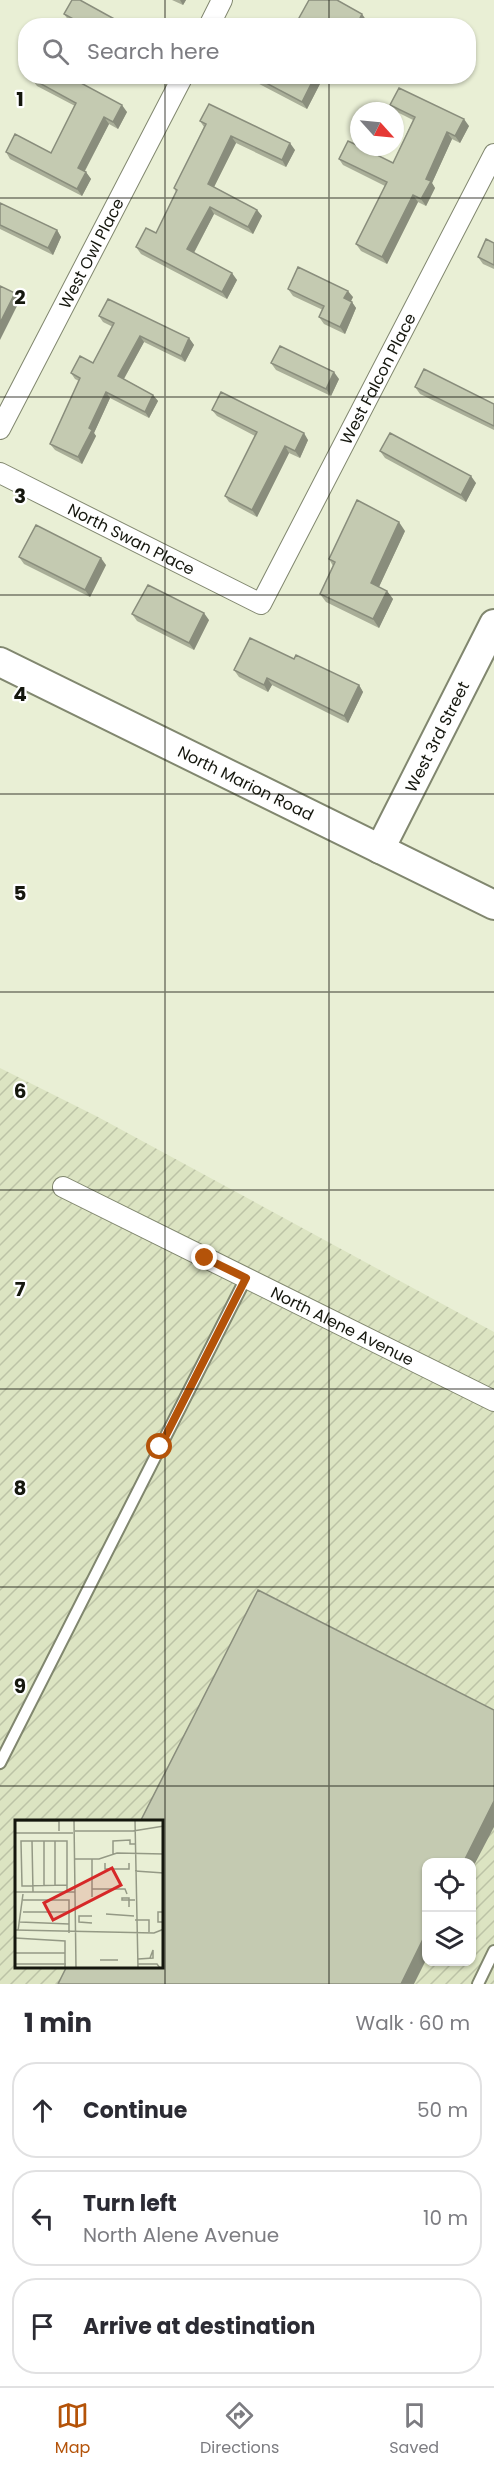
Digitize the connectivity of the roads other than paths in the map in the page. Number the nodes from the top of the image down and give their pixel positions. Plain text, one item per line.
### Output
1 (222, 0) edge
2 (213, 18) edge
3 (179, 84) edge
4 (494, 154) edge
5 (0, 429) edge
6 (0, 473) edge
7 (261, 604) joint
8 (494, 624) edge
9 (486, 658) edge
10 (0, 662) edge
11 (380, 849) junction
12 (494, 905) edge
13 (63, 1188) dead end
14 (246, 1278) junction
15 (494, 1401) edge
16 (0, 1763) edge
17 (494, 1952) edge
18 (478, 1984) edge

1 - 2 street
3 - 5 street, West Owl Place
4 - 7 street, West Falcon Place
6 - 7 street, North Swan Place
8 - 9 main road, West 3rd Street
9 - 11 main road, West 3rd Street
10 - 11 main road, North Marion Road
11 - 12 main road, North Marion Road
13 - 14 street, North Alene Avenue
14 - 15 street, North Alene Avenue
14 - 16 lane
17 - 18 lane

